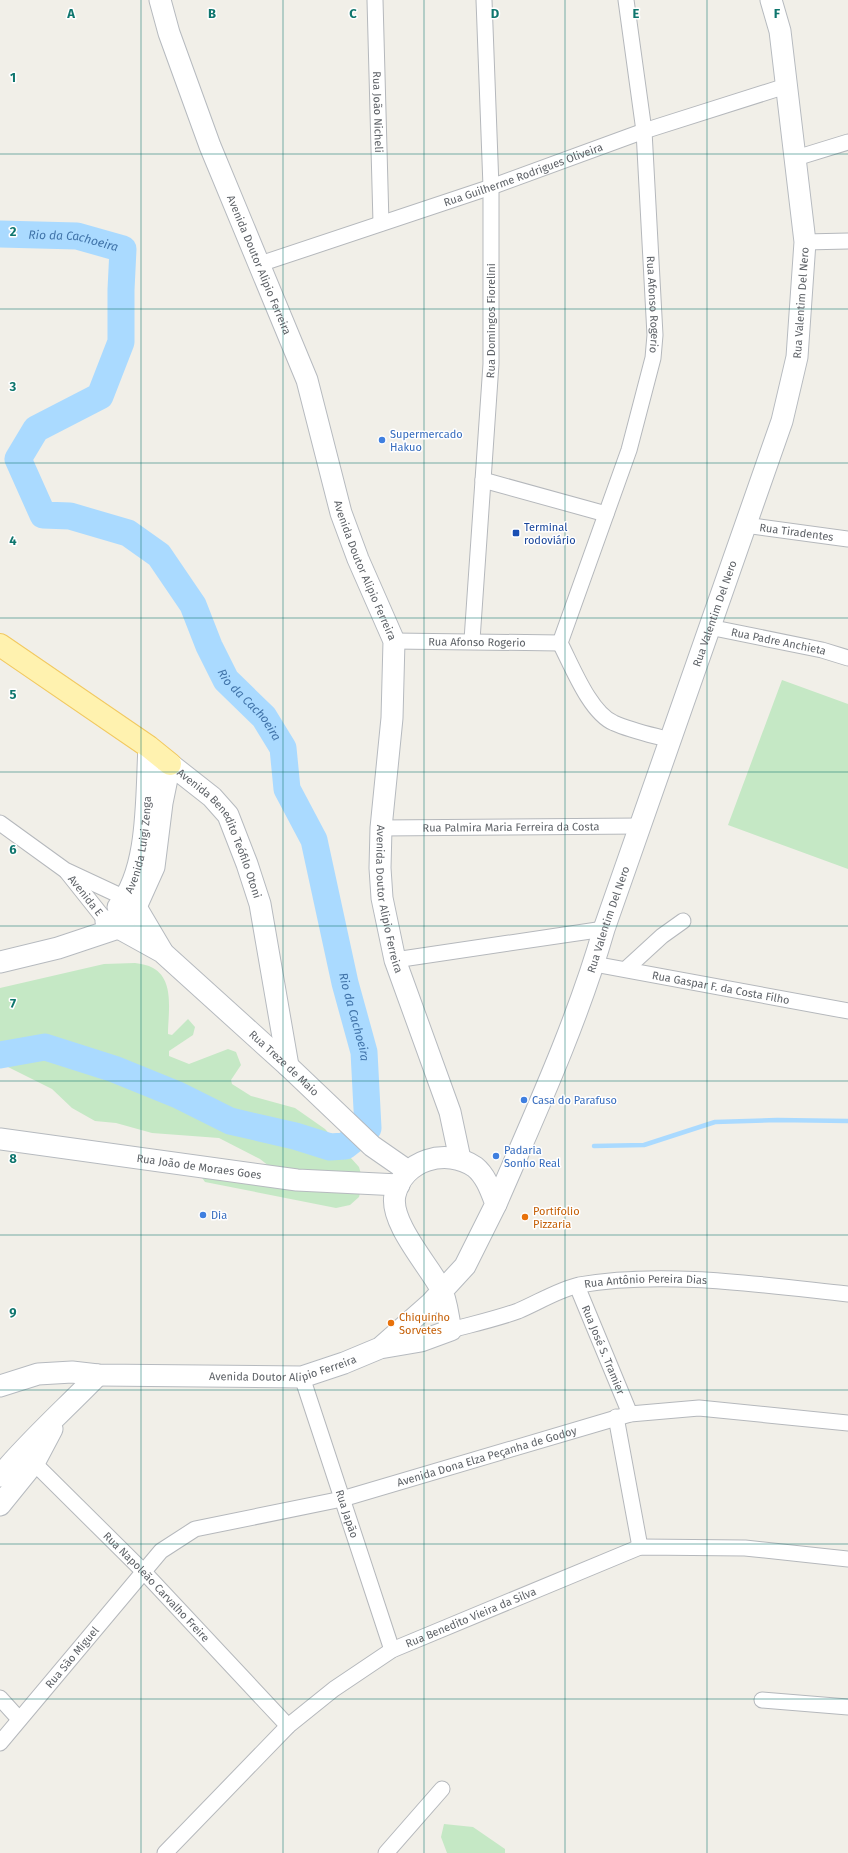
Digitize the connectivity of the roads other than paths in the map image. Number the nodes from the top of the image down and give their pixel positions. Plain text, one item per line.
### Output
1 (160, 0) edge
2 (375, 0) edge
3 (484, 0) edge
4 (626, 0) edge
5 (770, 0) edge
6 (786, 86) junction
7 (644, 131) junction
8 (848, 142) edge
9 (796, 158) junction
10 (491, 187) junction
11 (381, 223) junction
12 (848, 241) edge
13 (805, 242) junction
14 (260, 264) junction
15 (483, 480) junction
16 (606, 514) junction
17 (745, 525) junction
18 (848, 539) edge
19 (709, 627) junction
20 (472, 640) junction
21 (394, 641) junction
22 (560, 643) junction
23 (0, 645) edge
24 (848, 658) edge
25 (670, 740) junction
26 (149, 746) junction
27 (170, 764) junction
28 (0, 823) edge
29 (641, 826) junction
30 (381, 828) junction
31 (65, 870) junction
32 (130, 903) junction
33 (683, 921) dead end
34 (108, 928) junction
35 (604, 929) junction
36 (162, 952) junction
37 (395, 960) junction
38 (0, 962) edge
39 (594, 964) junction
40 (626, 969) junction
41 (848, 1011) edge
42 (288, 1066) junction
43 (0, 1139) edge
44 (460, 1159) junction
45 (403, 1178) junction
46 (496, 1204) junction
47 (577, 1286) junction
48 (442, 1290) junction
49 (848, 1294) edge
50 (451, 1330) junction
51 (380, 1348) junction
52 (98, 1375) junction
53 (302, 1377) junction
54 (0, 1386) edge
55 (623, 1416) junction
56 (848, 1423) edge
57 (28, 1457) junction
58 (0, 1476) edge
59 (342, 1499) junction
60 (0, 1505) edge
61 (640, 1547) junction
62 (848, 1559) edge
63 (143, 1571) junction
64 (392, 1650) junction
65 (0, 1698) edge
66 (762, 1700) dead end
67 (848, 1706) edge
68 (19, 1719) junction
69 (288, 1726) junction
70 (0, 1743) edge
71 (442, 1789) dead end
72 (165, 1853) edge
73 (386, 1853) edge

1 - 14 main road, Avenida Doutor Alipio Ferreira
2 - 11 street, Rua João Nicheli
3 - 10 street, Rua Domingos Fiorelini
4 - 7 street, Rua Afonso Rogerio
5 - 6 main road, Rua Valentim Del Nero
6 - 7 street, Rua Guilherme Rodrigues Oliveira
6 - 9 main road, Rua Valentim Del Nero
7 - 10 street, Rua Guilherme Rodrigues Oliveira
7 - 16 street, Rua Afonso Rogerio
8 - 9 street
9 - 13 main road, Rua Valentim Del Nero
10 - 11 street, Rua Guilherme Rodrigues Oliveira
10 - 15 street, Rua Domingos Fiorelini
11 - 14 street, Rua Guilherme Rodrigues Oliveira
12 - 13 street
13 - 17 main road, Rua Valentim Del Nero
14 - 21 main road, Avenida Doutor Alipio Ferreira
15 - 16 street
15 - 20 street, Rua Domingos Fiorelini
16 - 22 street, Rua Afonso Rogerio
17 - 18 street, Rua Tiradentes
17 - 19 main road, Rua Valentim Del Nero
19 - 24 street, Rua Padre Anchieta
19 - 25 main road, Rua Valentim Del Nero
20 - 21 street, Rua Afonso Rogerio
20 - 22 street, Rua Afonso Rogerio
21 - 30 main road, Avenida Doutor Alipio Ferreira
22 - 25 street
23 - 26 main road, Avenida Benedito Teófilo Otoni
25 - 29 main road, Rua Valentim Del Nero
26 - 27 main road, Avenida Benedito Teófilo Otoni
26 - 32 main road, Avenida Luigi Zenga
27 - 32 main road, Avenida Luigi Zenga
27 - 42 main road, Avenida Benedito Teófilo Otoni
28 - 31 street, Avenida E
29 - 30 street, Rua Palmira Maria Ferreira da Costa
29 - 35 main road, Rua Valentim Del Nero
30 - 37 main road, Avenida Doutor Alipio Ferreira
31 - 32 street, Avenida E
31 - 34 street, Avenida E
32 - 34 main road, Avenida Luigi Zenga
32 - 36 main road, Rua Treze de Maio
33 - 40 street
34 - 36 main road, Rua Treze de Maio
34 - 38 main road
35 - 37 street
35 - 39 main road, Rua Valentim Del Nero
36 - 42 main road, Rua Treze de Maio
37 - 44 main road, Avenida Doutor Alipio Ferreira
39 - 40 street, Rua Gaspar F. da Costa Filho
39 - 46 main road, Rua Valentim Del Nero
40 - 41 street, Rua Gaspar F. da Costa Filho
42 - 45 main road, Rua Treze de Maio
43 - 45 main road, Rua João de Moraes Goes
44 - 45 main road
44 - 46 main road
45 - 48 main road
46 - 48 main road, Rua Valentim Del Nero
47 - 49 street, Rua Antônio Pereira Dias
47 - 50 street, Rua Antônio Pereira Dias
47 - 55 street, Rua José S. Tramier
48 - 50 main road
48 - 51 main road, Avenida Doutor Alipio Ferreira
50 - 51 main road, Rua Antônio Pereira Dias
51 - 53 main road, Avenida Doutor Alipio Ferreira
52 - 53 main road, Avenida Doutor Alipio Ferreira
52 - 54 main road, Avenida Doutor Alipio Ferreira
52 - 57 main road
53 - 59 street, Rua Japão
55 - 56 street, Avenida Dona Elza Peçanha de Godoy
55 - 59 street, Avenida Dona Elza Peçanha de Godoy
55 - 61 street, Rua José S. Tramier
57 - 58 main road
57 - 60 main road
57 - 63 street, Rua Napoleão Carvalho Freire
59 - 63 street, Avenida Dona Elza Peçanha de Godoy
59 - 64 street, Rua Japão
61 - 62 street, Rua Benedito Vieira da Silva
61 - 64 street, Rua Benedito Vieira da Silva
63 - 68 street, Rua São Miguel
63 - 69 street, Rua Napoleão Carvalho Freire
64 - 69 street, Rua Benedito Vieira da Silva
65 - 68 street
66 - 67 street
68 - 70 street, Rua São Miguel
69 - 72 street, Rua Benedito Vieira da Silva
71 - 73 street

